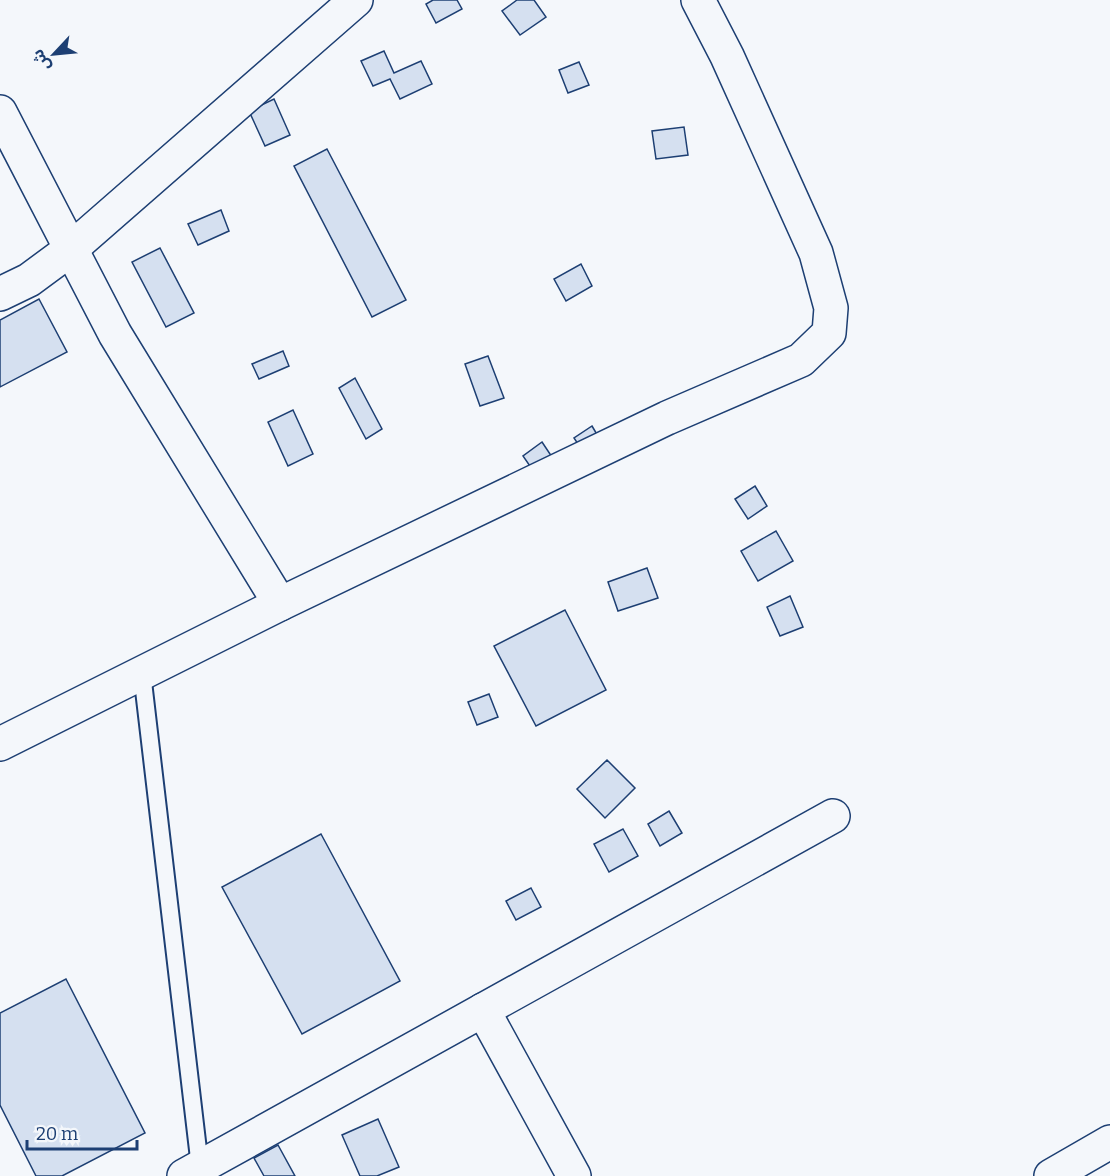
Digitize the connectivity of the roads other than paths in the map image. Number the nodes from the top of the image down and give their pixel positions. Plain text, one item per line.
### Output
1 (356, 0) edge
2 (698, 0) edge
3 (0, 112) edge
4 (71, 249) junction
5 (0, 294) edge
6 (280, 604) junction
7 (142, 673) junction
8 (0, 744) edge
9 (833, 816) dead end
10 (483, 1010) junction
11 (1110, 1142) edge
12 (192, 1171) edge
13 (574, 1176) edge
14 (1051, 1176) edge

1 - 4 main road
2 - 6 main road
3 - 4 main road
4 - 5 main road
4 - 6 main road
6 - 7 main road
7 - 8 main road
7 - 12 lane
9 - 10 main road
10 - 12 main road
10 - 13 main road
11 - 14 main road

